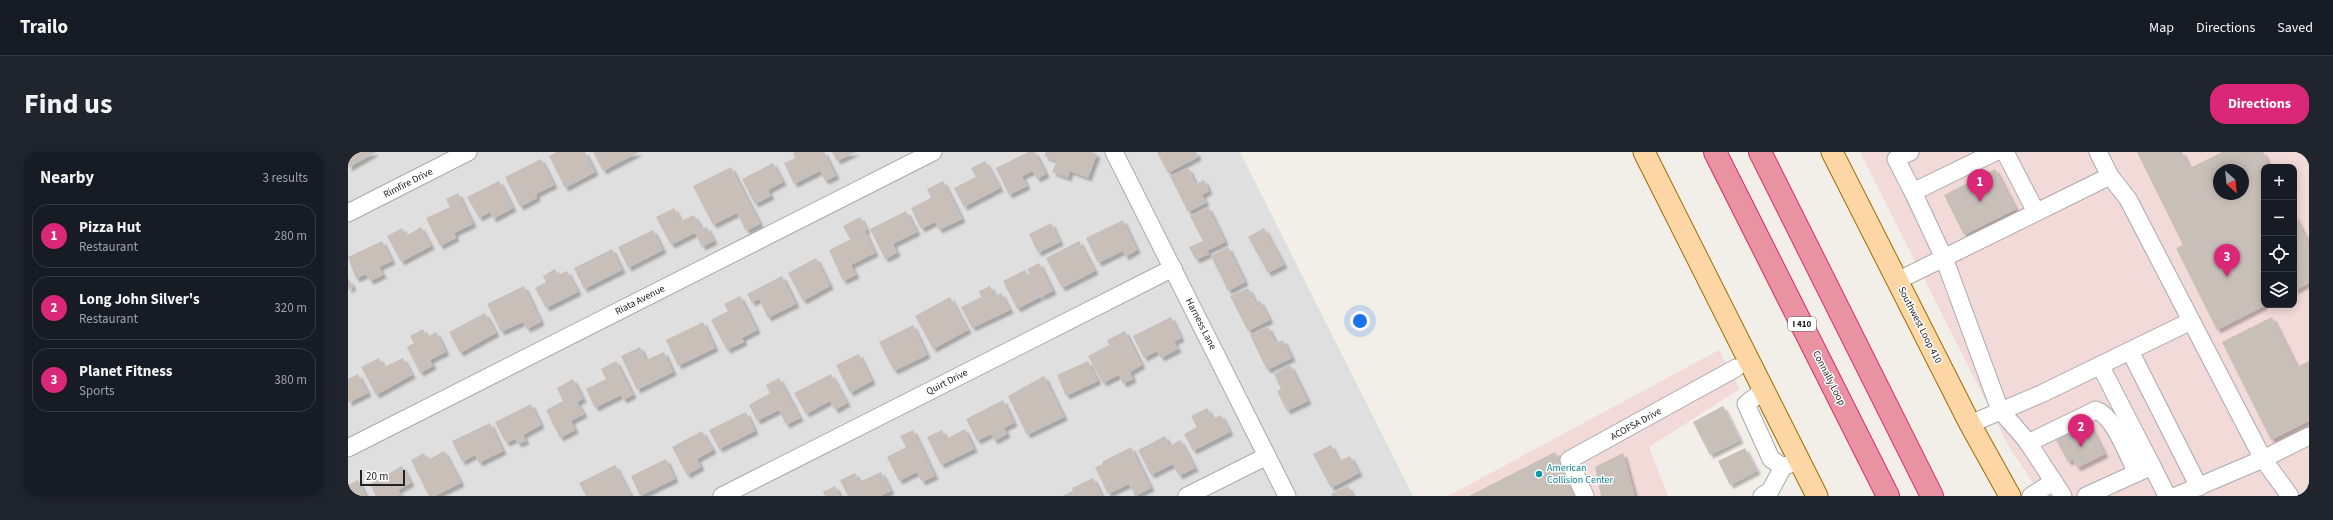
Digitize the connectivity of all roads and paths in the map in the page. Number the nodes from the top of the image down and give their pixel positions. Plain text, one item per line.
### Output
1 (468, 152) edge
2 (933, 152) edge
3 (1114, 152) edge
4 (1644, 152) edge
5 (1715, 152) edge
6 (1760, 152) edge
7 (1832, 152) edge
8 (1910, 152) edge
9 (1995, 152) edge
10 (2005, 152) edge
11 (2098, 152) edge
12 (2110, 176) junction
13 (1913, 192) junction
14 (2036, 212) junction
15 (348, 213) edge
16 (1944, 258) junction
17 (1173, 268) junction
18 (1898, 281) junction
19 (2191, 320) junction
20 (2130, 351) junction
21 (2100, 365) junction
22 (1736, 368) dead end
23 (2000, 410) junction
24 (1970, 424) junction
25 (2309, 436) edge
26 (2028, 443) junction
27 (348, 448) edge
28 (1267, 456) junction
29 (2263, 459) junction
30 (1791, 463) junction
31 (2144, 470) junction
32 (2199, 487) junction
33 (2058, 489) edge
34 (722, 496) edge
35 (1188, 496) edge
36 (1287, 496) edge
37 (1585, 496) edge
38 (1762, 496) edge
39 (1817, 496) edge
40 (1888, 496) edge
41 (1932, 496) edge
42 (2010, 496) edge
43 (2031, 496) edge
44 (2086, 496) edge
45 (2167, 496) edge
46 (2176, 496) edge
47 (2290, 496) edge

1 - 15 street, Rimfire Drive
2 - 27 street, Riata Avenue
3 - 17 street, Harness Lane
4 - 30 main road
5 - 40 highway, Connally Loop / I 410
6 - 41 highway
7 - 18 main road, Southwest Loop 410
8 - 13 street
9 - 13 street
10 - 14 street
11 - 12 street
12 - 14 street
12 - 19 street
13 - 16 street
14 - 16 street
16 - 18 street
16 - 23 street
17 - 28 street, Harness Lane
17 - 34 street, Quirt Drive
18 - 24 main road, Southwest Loop 410
19 - 20 street
19 - 29 street
20 - 21 street
20 - 32 street
21 - 23 street
21 - 31 street
22 - 37 street, ACOFSA Drive
23 - 24 street
23 - 26 street
24 - 42 main road, Southwest Loop 410
25 - 29 street
26 - 31 street
26 - 33 street
28 - 35 street
28 - 36 street, Harness Lane
29 - 32 street
29 - 47 street
30 - 38 street
30 - 39 main road
31 - 44 street
31 - 45 street
32 - 46 street
33 - 43 street

